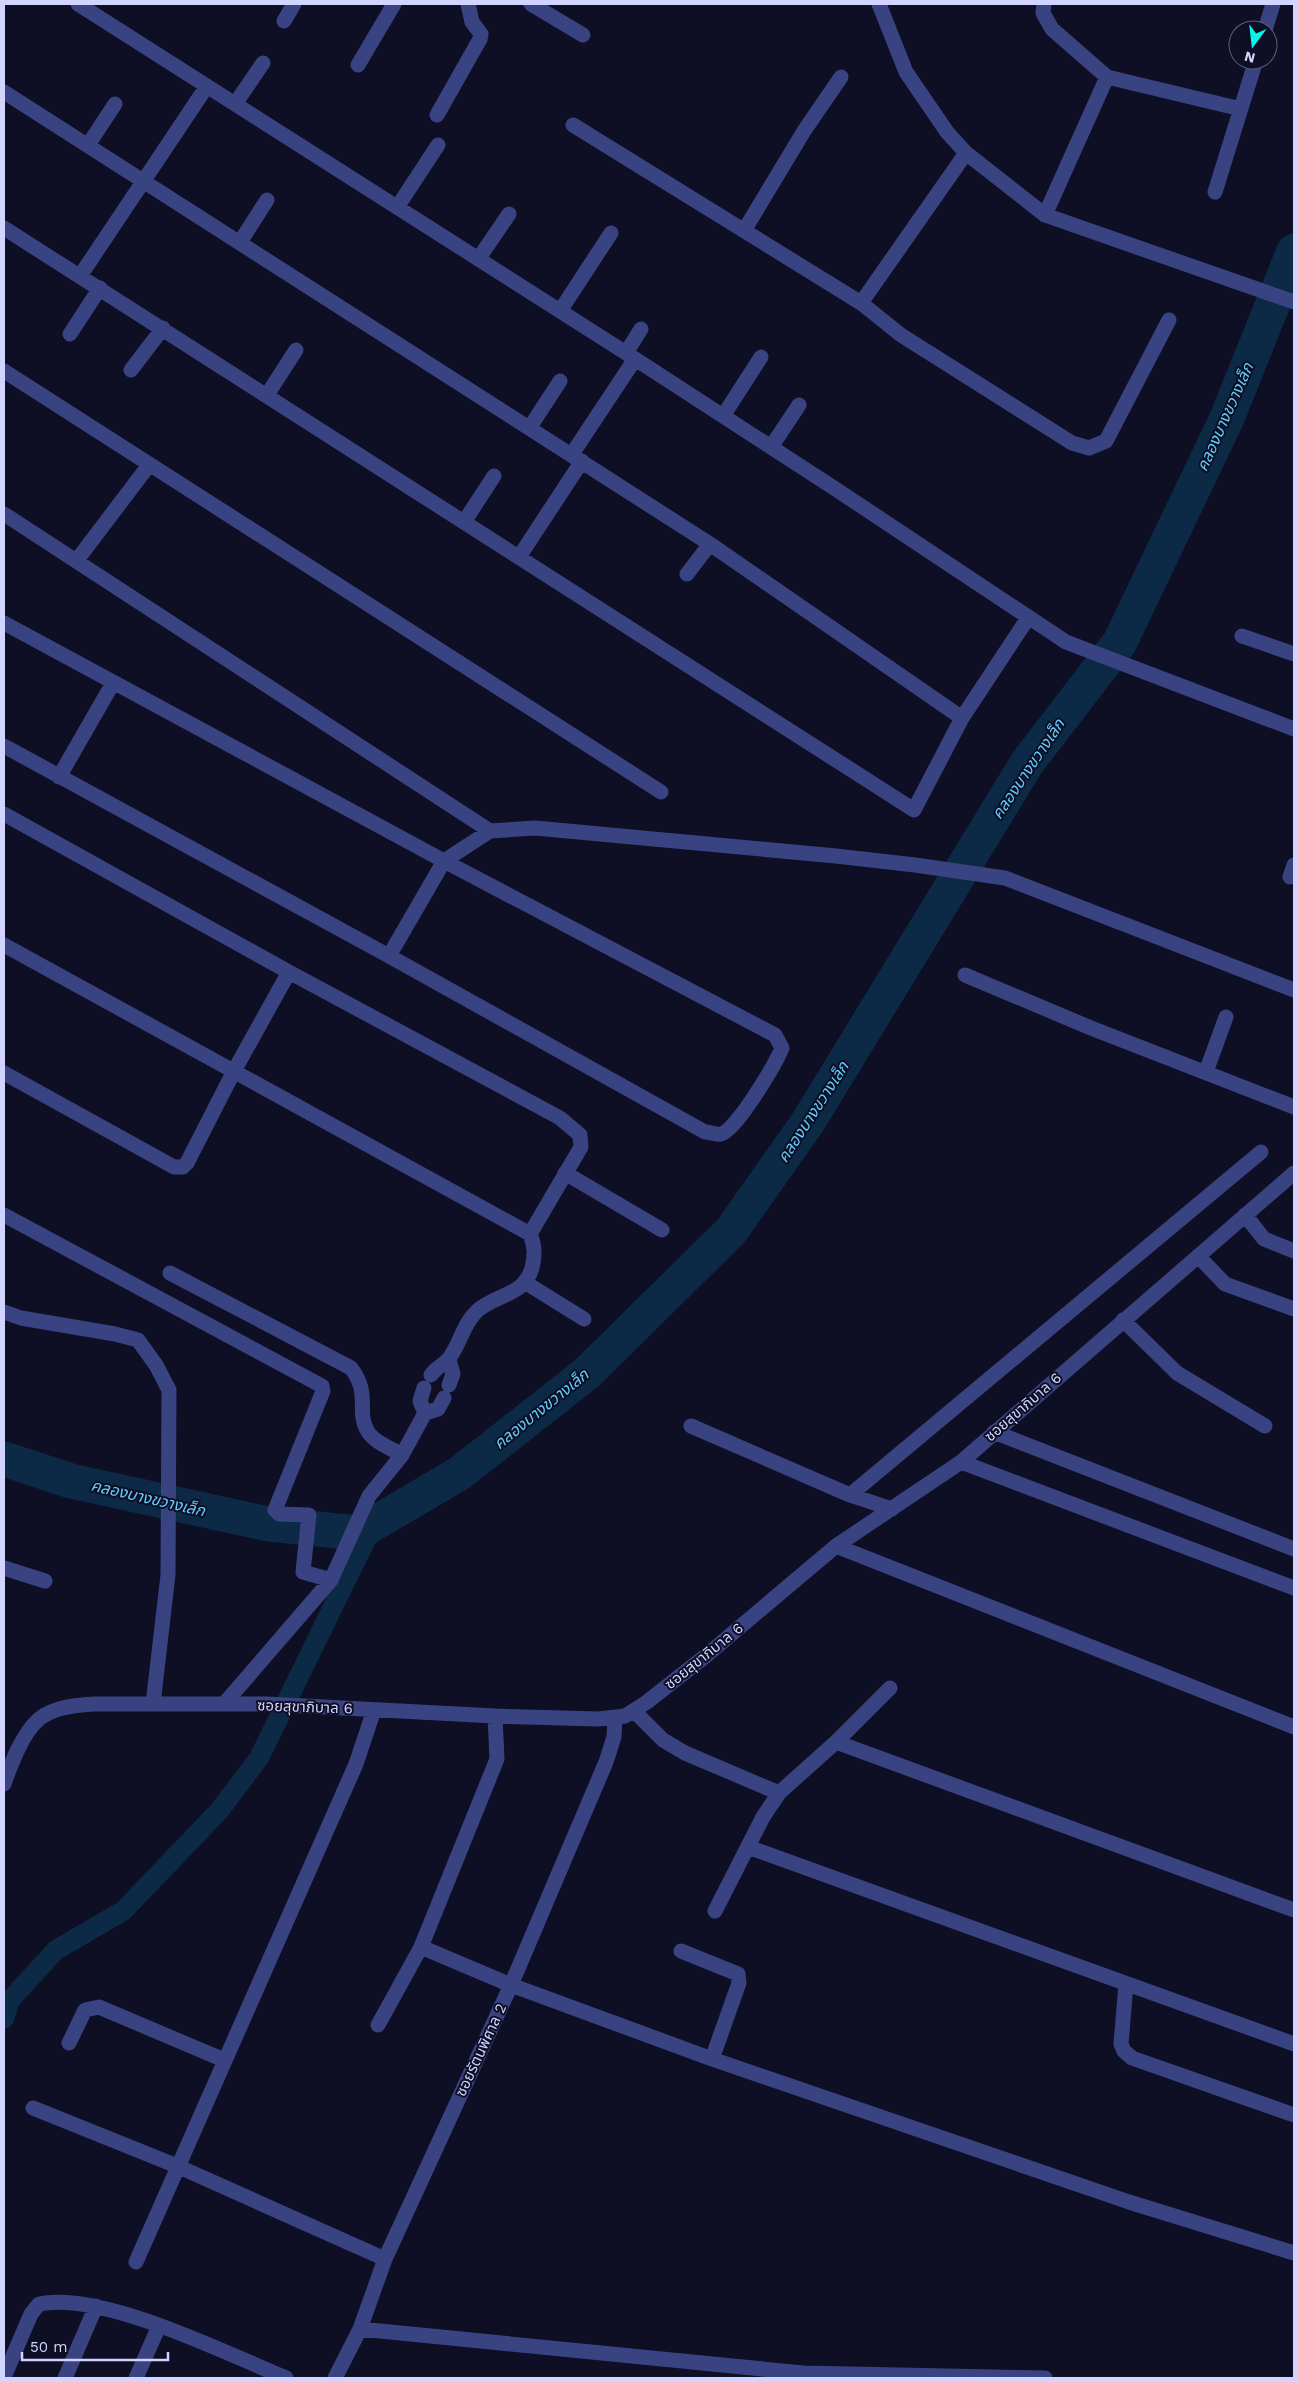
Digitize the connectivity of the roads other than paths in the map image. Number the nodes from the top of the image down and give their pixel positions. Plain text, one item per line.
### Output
1 (78, 4) edge
2 (294, 4) edge
3 (394, 4) edge
4 (468, 4) edge
5 (531, 4) edge
6 (879, 4) edge
7 (1044, 4) edge
8 (1273, 4) edge
9 (99, 9) edge
10 (284, 20) dead end
11 (1268, 20) edge
12 (583, 35) dead end
13 (263, 63) dead end
14 (358, 65) dead end
15 (1253, 70) edge
16 (841, 77) dead end
17 (1108, 77) junction
18 (207, 86) junction
19 (4, 92) edge
20 (115, 104) dead end
21 (235, 104) junction
22 (1240, 109) junction
23 (437, 115) dead end
24 (573, 125) dead end
25 (88, 145) junction
26 (438, 145) dead end
27 (966, 153) junction
28 (144, 180) junction
29 (1215, 192) dead end
30 (267, 200) dead end
31 (398, 206) junction
32 (508, 214) dead end
33 (1045, 215) junction
34 (4, 228) edge
35 (745, 229) junction
36 (611, 233) dead end
37 (240, 242) junction
38 (479, 258) junction
39 (80, 276) junction
40 (100, 288) junction
41 (1294, 302) edge
42 (861, 303) junction
43 (560, 311) junction
44 (1169, 320) dead end
45 (163, 328) junction
46 (641, 329) dead end
47 (70, 334) dead end
48 (296, 350) dead end
49 (630, 356) junction
50 (761, 357) dead end
51 (130, 370) dead end
52 (4, 371) edge
53 (560, 381) dead end
54 (267, 395) junction
55 (799, 405) dead end
56 (723, 416) junction
57 (530, 427) junction
58 (771, 447) junction
59 (577, 457) junction
60 (149, 465) junction
61 (494, 476) dead end
62 (4, 514) edge
63 (464, 522) junction
64 (710, 544) junction
65 (518, 557) junction
66 (77, 560) junction
67 (687, 574) dead end
68 (1028, 618) junction
69 (4, 623) edge
70 (1242, 636) dead end
71 (1294, 654) edge
72 (112, 683) junction
73 (962, 718) junction
74 (1294, 729) edge
75 (4, 746) edge
76 (59, 777) junction
77 (661, 792) dead end
78 (4, 814) edge
79 (490, 831) junction
80 (444, 861) junction
81 (4, 945) edge
82 (389, 956) junction
83 (289, 972) junction
84 (965, 975) dead end
85 (1294, 990) edge
86 (1226, 1017) dead end
87 (234, 1072) junction
88 (1206, 1072) junction
89 (4, 1073) edge
90 (1294, 1106) edge
91 (1261, 1152) dead end
92 (566, 1173) junction
93 (1294, 1173) edge
94 (1245, 1215) junction
95 (4, 1216) edge
96 (662, 1230) dead end
97 (530, 1234) junction
98 (1294, 1251) edge
99 (1198, 1256) junction
100 (170, 1273) dead end
101 (526, 1283) junction
102 (1294, 1309) edge
103 (4, 1312) edge
104 (584, 1319) dead end
105 (1123, 1320) junction
106 (449, 1360) junction
107 (425, 1413) junction
108 (690, 1426) dead end
109 (1264, 1426) dead end
110 (994, 1432) junction
111 (402, 1455) junction
112 (961, 1462) junction
113 (850, 1495) junction
114 (892, 1509) junction
115 (836, 1546) junction
116 (1294, 1549) edge
117 (4, 1568) edge
118 (331, 1580) junction
119 (45, 1581) dead end
120 (1294, 1588) edge
121 (890, 1688) dead end
122 (153, 1704) junction
123 (231, 1704) junction
124 (374, 1710) junction
125 (634, 1711) junction
126 (495, 1716) junction
127 (615, 1718) junction
128 (1294, 1727) edge
129 (836, 1742) junction
130 (4, 1784) edge
131 (779, 1793) junction
132 (748, 1847) junction
133 (1294, 1910) edge
134 (715, 1911) dead end
135 (421, 1947) junction
136 (681, 1951) dead end
137 (1126, 1984) junction
138 (511, 1985) junction
139 (378, 2025) dead end
140 (69, 2042) dead end
141 (1294, 2044) edge
142 (712, 2059) junction
143 (224, 2060) junction
144 (33, 2108) dead end
145 (1294, 2115) edge
146 (177, 2166) junction
147 (1294, 2253) edge
148 (385, 2259) junction
149 (136, 2262) dead end
150 (96, 2306) junction
151 (159, 2326) junction
152 (360, 2329) junction
153 (4, 2377) edge
154 (65, 2378) edge
155 (136, 2378) edge
156 (286, 2378) edge
157 (335, 2378) edge
158 (1045, 2378) edge

1 - 9 street
2 - 10 street
3 - 14 street
4 - 23 street
5 - 12 street
6 - 27 street
7 - 17 street
8 - 11 street
9 - 18 street
13 - 21 street
15 - 22 street
16 - 35 street
17 - 22 street
17 - 33 street
18 - 21 street
18 - 28 street
19 - 25 street
20 - 25 street
21 - 31 street
22 - 29 street
24 - 35 street
25 - 28 street
26 - 31 street
27 - 33 street
27 - 42 street
28 - 37 street
28 - 39 street
30 - 37 street
31 - 38 street
32 - 38 street
33 - 41 street
34 - 39 street
35 - 42 street
36 - 43 street
37 - 57 street
38 - 43 street
39 - 40 street
40 - 45 street
40 - 47 street
42 - 44 street
43 - 49 street
45 - 51 street
45 - 54 street
46 - 49 street
48 - 54 street
49 - 56 street
49 - 59 street
50 - 56 street
52 - 60 street
53 - 57 street
54 - 63 street
55 - 58 street
56 - 58 street
57 - 59 street
58 - 68 street
59 - 64 street
59 - 65 street
60 - 66 street
60 - 77 street
61 - 63 street
62 - 66 street
63 - 65 street
64 - 67 street
64 - 73 street
65 - 73 street
66 - 79 street
68 - 73 street
68 - 74 street
69 - 72 street
70 - 71 street
72 - 76 street
72 - 80 street
75 - 76 street
76 - 82 street
78 - 83 street
79 - 80 street
79 - 85 street
80 - 82 street
80 - 82 street
81 - 87 street
83 - 87 street
83 - 92 street
84 - 88 street
86 - 88 street
87 - 89 street
87 - 97 street
88 - 90 street
91 - 113 street
92 - 96 street
92 - 97 street
93 - 94 street, ซอยสุขาภิบาล 6
94 - 98 street
94 - 99 street, ซอยสุขาภิบาล 6
95 - 118 street
97 - 101 street
99 - 102 street
99 - 105 street, ซอยสุขาภิบาล 6
100 - 111 street
101 - 104 street
101 - 106 street
103 - 122 street
105 - 109 street
105 - 110 street, ซอยสุขาภิบาล 6
106 - 107 street
106 - 107 street
107 - 111 street
108 - 113 street
110 - 112 street, ซอยสุขาภิบาล 6
110 - 116 street
111 - 118 street
112 - 114 street, ซอยสุขาภิบาล 6
112 - 120 street
113 - 114 street
114 - 115 street, ซอยสุขาภิบาล 6
115 - 125 street, ซอยสุขาภิบาล 6
115 - 128 street
117 - 119 street
118 - 123 street
121 - 129 street
122 - 123 street, ซอยสุขาภิบาล 6
122 - 130 street, ซอยสุขาภิบาล 6
123 - 124 street, ซอยสุขาภิบาล 6
124 - 126 street, ซอยสุขาภิบาล 6
124 - 143 street
125 - 127 street, ซอยสุขาภิบาล 6
125 - 131 street
126 - 127 street, ซอยสุขาภิบาล 6
126 - 135 street
127 - 138 street, ซอยรัตนพิศาล 2
129 - 131 street
129 - 133 street
131 - 132 street
132 - 134 street
132 - 137 street
135 - 138 street
135 - 139 street
136 - 142 street
137 - 141 street
137 - 145 street
138 - 142 street
138 - 148 street, ซอยรัตนพิศาล 2
140 - 143 street
142 - 147 street
143 - 146 street
144 - 146 street
146 - 148 street
146 - 149 street
148 - 152 street, ซอยรัตนพิศาล 2
150 - 151 street
150 - 153 street
150 - 154 street
151 - 155 street
151 - 156 street
152 - 157 street, ซอยรัตนพิศาล 2
152 - 158 street

